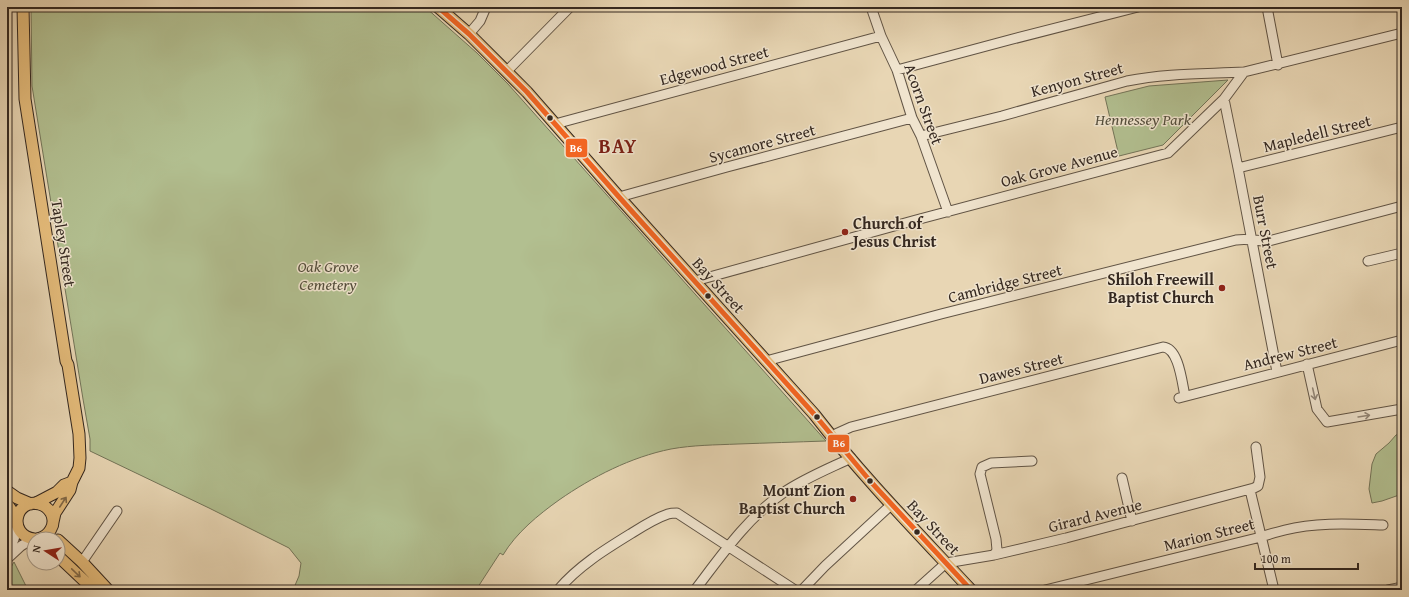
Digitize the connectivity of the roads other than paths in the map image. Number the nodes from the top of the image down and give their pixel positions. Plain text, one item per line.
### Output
1 (23, 7) edge
2 (438, 7) edge
3 (486, 7) edge
4 (570, 7) edge
5 (871, 7) edge
6 (1138, 7) edge
7 (1267, 7) edge
8 (1402, 33) edge
9 (468, 34) junction
10 (881, 36) junction
11 (1278, 65) junction
12 (896, 70) junction
13 (507, 71) junction
14 (1244, 72) junction
15 (1224, 98) junction
16 (912, 118) junction
17 (555, 124) junction
18 (1402, 127) edge
19 (921, 136) junction
20 (1238, 168) junction
21 (619, 197) junction
22 (1402, 206) edge
23 (948, 212) junction
24 (1252, 240) junction
25 (1402, 253) edge
26 (1368, 261) dead end
27 (695, 282) junction
28 (1402, 340) edge
29 (766, 361) junction
30 (1307, 364) junction
31 (1277, 372) junction
32 (1182, 397) joint
33 (1402, 409) edge
34 (831, 436) junction
35 (1256, 448) dead end
36 (851, 458) junction
37 (1032, 462) dead end
38 (1122, 478) dead end
39 (72, 482) junction
40 (1250, 490) junction
41 (7, 491) edge
42 (7, 504) edge
43 (33, 504) junction
44 (891, 505) junction
45 (117, 511) dead end
46 (1132, 521) junction
47 (17, 522) junction
48 (52, 525) junction
49 (1383, 525) dead end
50 (48, 531) edge
51 (55, 531) edge
52 (26, 537) edge
53 (1261, 537) junction
54 (26, 543) edge
55 (66, 547) edge
56 (729, 547) junction
57 (7, 552) edge
58 (994, 555) junction
59 (7, 559) edge
60 (82, 562) junction
61 (946, 563) junction
62 (66, 564) edge
63 (1398, 588) dead end
64 (94, 590) edge
65 (108, 590) edge
66 (558, 590) edge
67 (695, 590) edge
68 (795, 590) edge
69 (802, 590) edge
70 (916, 590) edge
71 (971, 590) edge
72 (1045, 590) edge
73 (1274, 590) edge
74 (1388, 590) edge

1 - 39 main road, Tapley Street
2 - 9 main road, Bay Street
3 - 9 street
4 - 13 street
5 - 10 street, Acorn Street
6 - 12 street
7 - 11 street
8 - 11 street
9 - 13 main road, Bay Street
10 - 12 street, Acorn Street
10 - 17 street, Edgewood Street
11 - 14 street
12 - 16 street, Acorn Street
13 - 17 main road, Bay Street
14 - 15 street, Oak Grove Avenue
14 - 19 street, Kenyon Street
15 - 20 street, Burr Street
15 - 23 street, Oak Grove Avenue
16 - 19 street, Acorn Street
16 - 21 street, Sycamore Street
17 - 21 main road, Bay Street
18 - 20 street, Mapledell Street
19 - 23 street, Acorn Street
20 - 24 street, Burr Street
21 - 27 main road, Bay Street
22 - 24 street, Cambridge Street
23 - 27 street, Oak Grove Avenue
24 - 29 street, Cambridge Street
24 - 31 street, Burr Street
25 - 26 street
27 - 29 main road, Bay Street
28 - 30 street, Andrew Street
29 - 34 main road, Bay Street
30 - 31 street, Andrew Street
30 -> 33 street
31 - 32 street, Andrew Street
32 - 34 street, Dawes Street
34 - 36 main road, Bay Street
35 - 40 street
36 - 44 main road, Bay Street
36 - 56 street
37 - 58 street
38 - 46 street
39 - 43 main road
48 -> 39 main road, Tapley Street
40 - 46 street, Girard Avenue
40 - 53 street
41 - 43 main road
42 - 47 main road
43 - 47 main road
43 - 48 main road
44 - 61 main road, Bay Street
44 - 69 street
45 - 60 street
46 - 58 street, Girard Avenue
47 - 52 main road
47 - 57 street
48 - 50 main road
48 - 51 main road
49 - 53 street, Marion Street
53 - 72 street, Marion Street
53 - 73 street
54 - 59 street
55 - 60 main road
56 - 66 street
56 - 67 street
56 - 68 street
58 - 61 street, Girard Avenue
60 - 65 main road
61 - 70 street
61 - 71 main road, Bay Street
62 -> 64 main road
63 - 74 street

